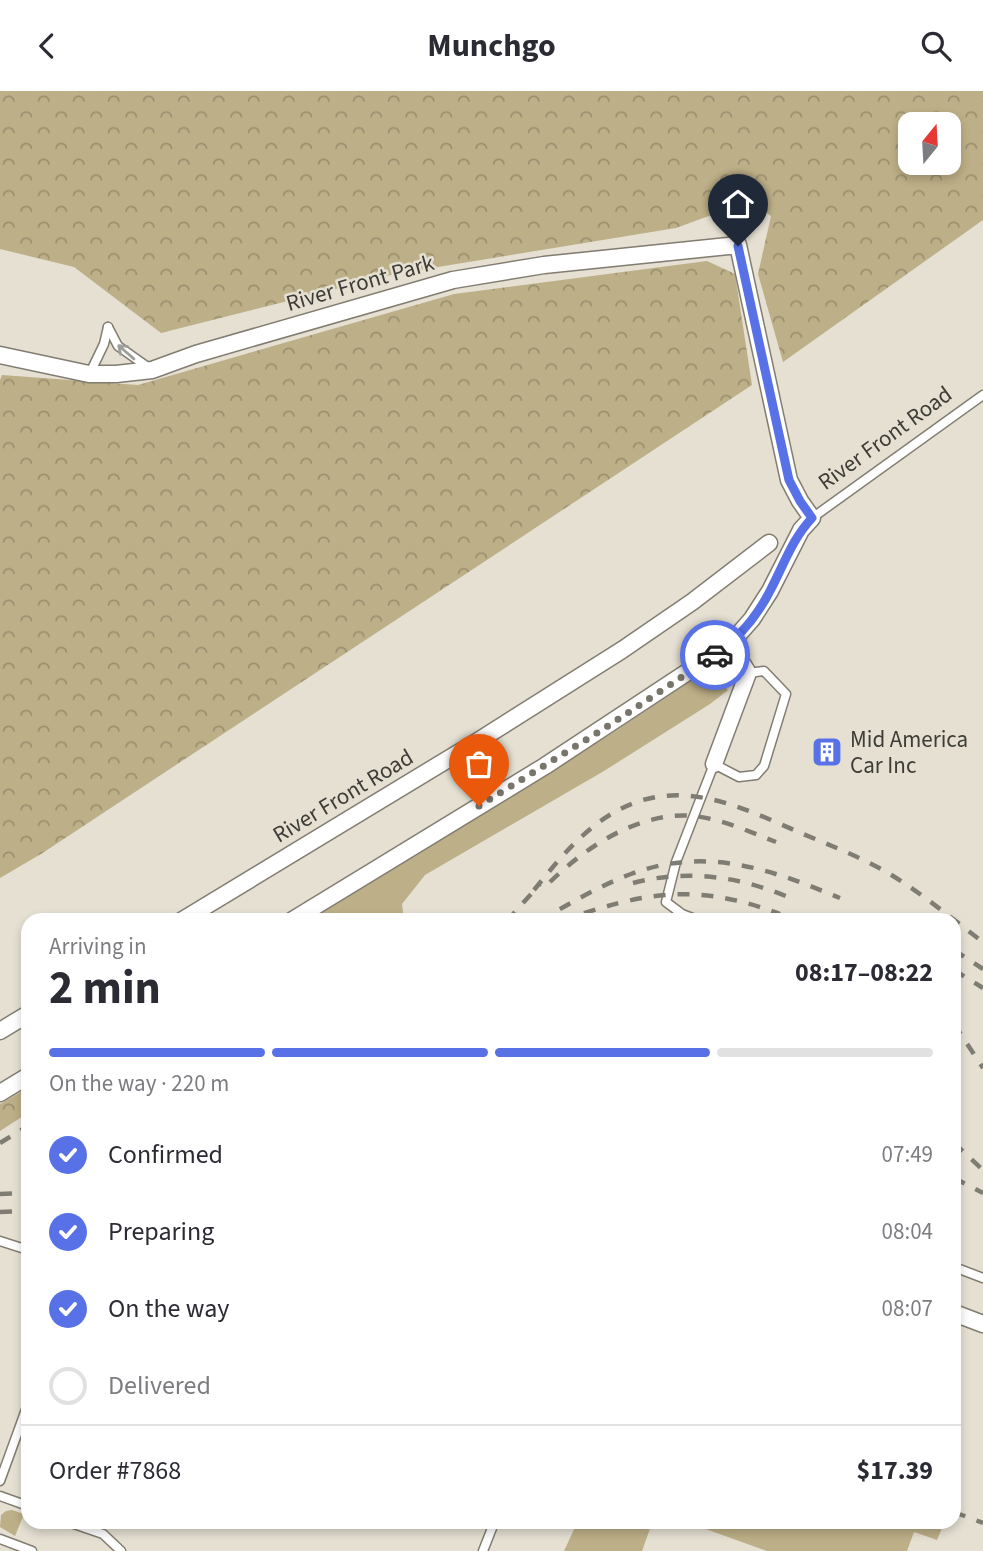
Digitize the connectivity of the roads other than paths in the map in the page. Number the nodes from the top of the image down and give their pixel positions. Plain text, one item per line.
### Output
1 (0, 355) edge
2 (152, 370) junction
3 (89, 374) junction
4 (983, 395) edge
5 (812, 518) junction
6 (769, 543) dead end
7 (730, 644) junction
8 (748, 673) junction
9 (714, 764) junction
10 (194, 913) edge
11 (304, 913) edge
12 (683, 913) edge
13 (21, 1018) edge
14 (0, 1031) edge
15 (21, 1080) edge
16 (0, 1093) edge
17 (0, 1241) edge
18 (21, 1248) edge
19 (961, 1270) edge
20 (983, 1278) edge
21 (961, 1316) edge
22 (983, 1324) edge
23 (21, 1424) edge
24 (0, 1481) edge
25 (0, 1496) edge
26 (21, 1504) edge
27 (88, 1529) edge
28 (492, 1529) edge
29 (0, 1539) edge
30 (32, 1551) edge
31 (121, 1551) edge
32 (483, 1551) edge

1 - 3 street, River Front Park
2 - 3 street, River Front Park
2 -> 3 lane
2 - 5 street, River Front Park
4 - 5 lane, River Front Road
5 - 7 street, River Front Road
6 - 10 street, River Front Road
7 - 8 street
7 - 11 street, River Front Road
8 - 9 street
8 - 9 lane
9 - 12 lane
13 - 14 street
15 - 16 street
17 - 18 lane
19 - 20 lane
21 - 22 street
23 - 24 lane
25 - 26 lane
27 - 31 lane
28 - 32 lane
29 - 30 lane

